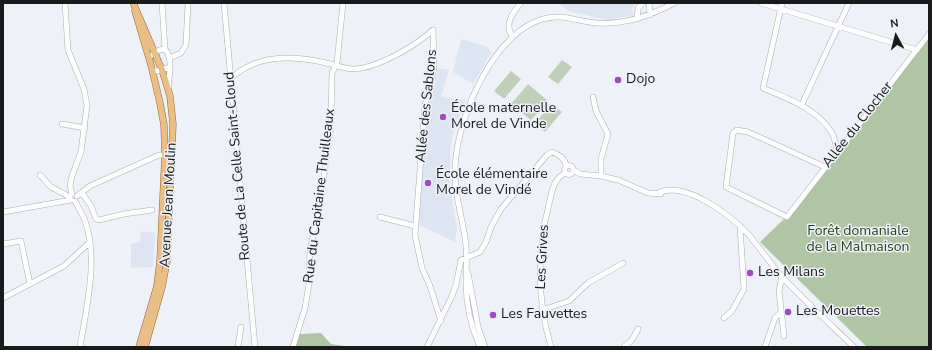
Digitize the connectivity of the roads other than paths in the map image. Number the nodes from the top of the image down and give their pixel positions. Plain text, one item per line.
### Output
1 (65, 3) edge
2 (162, 3) edge
3 (188, 3) edge
4 (224, 3) edge
5 (343, 3) edge
6 (521, 3) edge
7 (643, 3) edge
8 (649, 3) edge
9 (674, 3) edge
10 (761, 3) edge
11 (782, 3) edge
12 (849, 3) edge
13 (135, 4) edge
14 (782, 9) junction
15 (650, 15) junction
16 (637, 19) junction
17 (838, 27) junction
18 (929, 34) edge
19 (512, 36) junction
20 (160, 50) junction
21 (917, 50) junction
22 (149, 57) junction
23 (170, 58) junction
24 (334, 66) junction
25 (170, 67) junction
26 (162, 70) junction
27 (154, 72) junction
28 (230, 79) junction
29 (170, 96) junction
30 (593, 97) dead end
31 (802, 104) junction
32 (62, 124) dead end
33 (85, 128) junction
34 (837, 152) junction
35 (165, 155) junction
36 (566, 166) junction
37 (825, 167) junction
38 (573, 170) junction
39 (566, 173) junction
40 (40, 175) dead end
41 (601, 176) junction
42 (75, 197) junction
43 (152, 210) dead end
44 (3, 212) edge
45 (380, 217) dead end
46 (415, 226) junction
47 (740, 226) junction
48 (90, 242) junction
49 (3, 244) edge
50 (467, 258) junction
51 (622, 264) dead end
52 (467, 270) junction
53 (782, 276) junction
54 (30, 284) junction
55 (3, 298) edge
56 (542, 310) junction
57 (781, 312) junction
58 (724, 318) dead end
59 (441, 320) junction
60 (241, 327) dead end
61 (638, 329) dead end
62 (784, 336) dead end
63 (80, 347) edge
64 (139, 347) edge
65 (144, 347) edge
66 (238, 347) edge
67 (255, 347) edge
68 (293, 347) edge
69 (427, 347) edge
70 (480, 347) edge
71 (485, 347) edge
72 (551, 347) edge
73 (624, 347) edge
74 (764, 347) edge
75 (854, 347) edge

1 - 33 street
2 - 20 street
3 - 23 street
4 - 28 street, Route de La Celle Saint-Cloud
5 - 24 street, Rue du Capitaine Thuilleaux
6 - 19 street
7 - 16 street
8 - 15 street
9 - 15 street
10 - 14 street
11 - 14 street
12 - 17 street
13 - 20 main road, Avenue Jean Moulin
13 - 22 main road, Avenue Jean Moulin
14 - 17 street
14 - 31 street
15 - 16 street
16 - 19 street
17 - 21 street
17 - 31 street
18 - 21 street, Allée du Clocher
19 - 50 street
20 - 22 street
20 - 23 street
20 - 26 main road, Avenue Jean Moulin
21 - 34 street, Allée du Clocher
22 - 27 main road, Avenue Jean Moulin
23 - 25 street
24 - 28 street
24 - 46 street, Allée des Sablons
24 - 68 street, Rue du Capitaine Thuilleaux
25 - 26 street
25 - 29 street
26 - 27 street
26 - 29 main road, Avenue Jean Moulin
27 - 35 main road, Avenue Jean Moulin
28 - 67 street, Route de La Celle Saint-Cloud
29 - 65 main road, Avenue Jean Moulin
30 - 41 street
31 - 34 street
32 - 33 street
33 - 42 street
34 - 37 street, Allée du Clocher
35 - 42 street
35 - 64 main road, Avenue Jean Moulin
36 - 38 street
36 - 39 street
36 - 50 street
37 - 37 street, Allée du Clocher
38 - 39 street
38 - 41 street
39 - 56 street, Les Grives
40 - 42 street
41 - 47 street
42 - 43 street
42 - 44 street
42 - 48 street
45 - 46 street
46 - 59 street, Allée des Sablons
47 - 53 street
47 - 58 street
48 - 54 street
48 - 63 street
49 - 54 street
50 - 52 street
50 - 59 street
51 - 56 street
52 - 70 street
52 - 71 street
53 - 57 street
53 - 75 street
54 - 55 street
56 - 72 street, Les Grives
57 - 62 street
57 - 74 street
59 - 69 street
60 - 66 street
61 - 73 street

